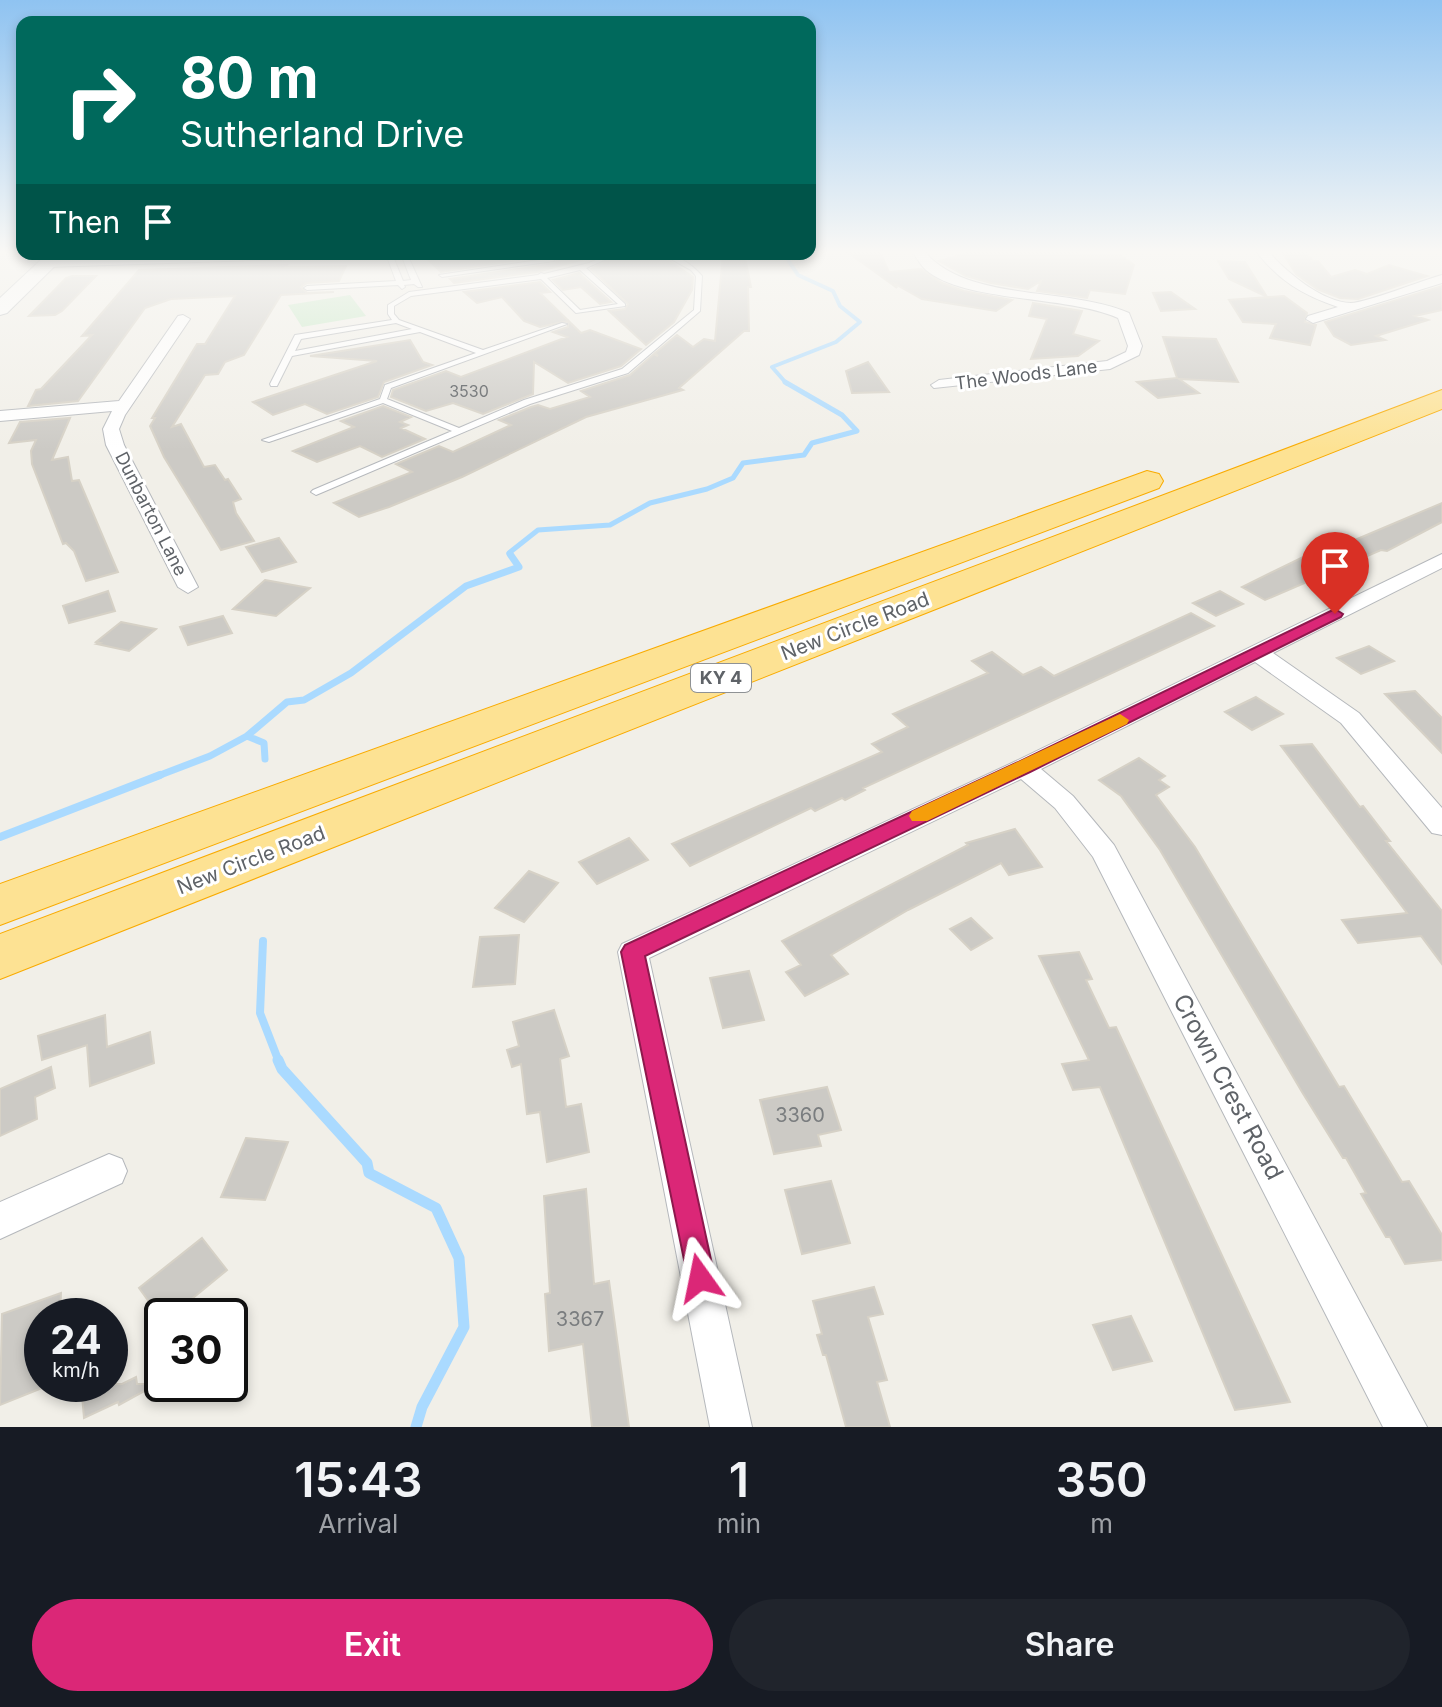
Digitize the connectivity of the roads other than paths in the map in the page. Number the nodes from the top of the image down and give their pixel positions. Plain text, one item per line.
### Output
1 (393, 317) edge
2 (690, 317) edge
3 (1124, 317) edge
4 (1321, 317) edge
5 (183, 319) dead end
6 (1313, 319) dead end
7 (397, 321) junction
8 (564, 324) dead end
9 (421, 330) junction
10 (483, 353) junction
11 (289, 354) junction
12 (1442, 371) edge
13 (274, 384) dead end
14 (939, 385) dead end
15 (1442, 399) edge
16 (383, 400) junction
17 (123, 405) junction
18 (0, 416) edge
19 (459, 431) junction
20 (266, 440) dead end
21 (316, 492) dead end
22 (1441, 562) edge
23 (188, 587) dead end
24 (1258, 653) junction
25 (1023, 768) junction
26 (1442, 826) edge
27 (0, 905) edge
28 (0, 957) edge
29 (109, 1171) dead end
30 (0, 1221) edge
31 (731, 1427) edge
32 (1406, 1427) edge

1 - 7 lane
2 - 19 lane
3 - 14 street, The Woods Lane
4 - 6 street
5 - 17 street, Dunbarton Lane
7 - 9 lane
7 - 11 lane
8 - 10 lane
9 - 10 lane
9 - 11 lane
10 - 16 lane
11 - 13 lane
12 - 27 highway, New Circle Road / KY 4
15 - 28 highway, New Circle Road / KY 4
16 - 19 lane
16 - 20 lane
17 - 18 street
17 - 23 street, Dunbarton Lane
19 - 21 lane
22 - 24 street
24 - 25 street
24 - 26 street
25 - 31 street
25 - 32 street, Crown Crest Road
29 - 30 street

